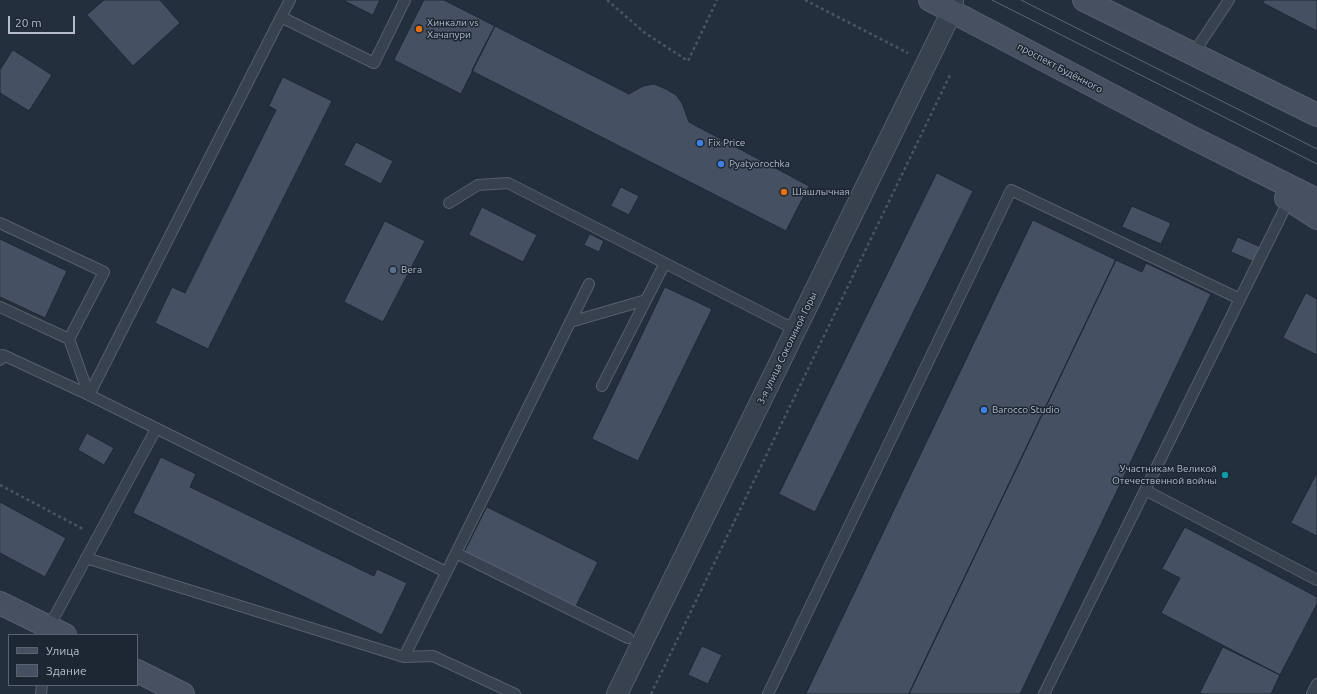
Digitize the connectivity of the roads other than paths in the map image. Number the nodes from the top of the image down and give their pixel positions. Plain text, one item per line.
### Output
1 (290, 0) edge
2 (405, 0) edge
3 (930, 0) edge
4 (1084, 0) edge
5 (1230, 0) edge
6 (953, 6) edge
7 (281, 17) junction
8 (1193, 54) junction
9 (1317, 116) edge
10 (1189, 136) junction
11 (1289, 200) junction
12 (1317, 200) edge
13 (449, 203) dead end
14 (1317, 218) edge
15 (0, 223) edge
16 (665, 263) junction
17 (589, 284) dead end
18 (1240, 299) junction
19 (646, 300) junction
20 (0, 307) edge
21 (570, 322) junction
22 (796, 330) junction
23 (69, 339) junction
24 (0, 360) edge
25 (602, 386) dead end
26 (89, 395) junction
27 (156, 429) junction
28 (1145, 490) junction
29 (456, 553) junction
30 (86, 558) junction
31 (446, 572) junction
32 (1317, 580) edge
33 (0, 603) edge
34 (53, 632) edge
35 (628, 638) dead end
36 (404, 657) junction
37 (138, 672) edge
38 (1317, 684) edge
39 (183, 694) edge
40 (515, 694) edge
41 (617, 694) edge
42 (768, 694) edge
43 (1044, 694) edge
44 (1312, 694) edge

1 - 7 lane
2 - 7 lane
3 - 6 main road, проспект Будённого
4 - 8 main road
5 - 8 lane
6 - 10 main road, проспект Будённого
6 - 22 street, 3-я улица Соколиной Горы
7 - 26 lane
8 - 9 main road
10 - 11 main road, проспект Будённого
10 - 12 main road, проспект Будённого
11 - 14 main road, проспект Будённого
11 - 18 lane
13 - 16 lane
15 - 23 lane
16 - 19 lane
16 - 22 lane
17 - 21 lane
18 - 28 lane
18 - 42 lane
19 - 21 lane
19 - 25 lane
20 - 23 lane
21 - 29 lane
22 - 41 street, 3-я улица Соколиной Горы
23 - 26 lane
24 - 26 lane
26 - 27 lane
27 - 30 lane
27 - 31 lane
28 - 32 lane
28 - 43 lane
29 - 31 lane
29 - 35 lane
30 - 34 lane
30 - 36 lane
31 - 36 lane
33 - 34 main road
36 - 40 lane
37 - 39 main road
38 - 44 lane

